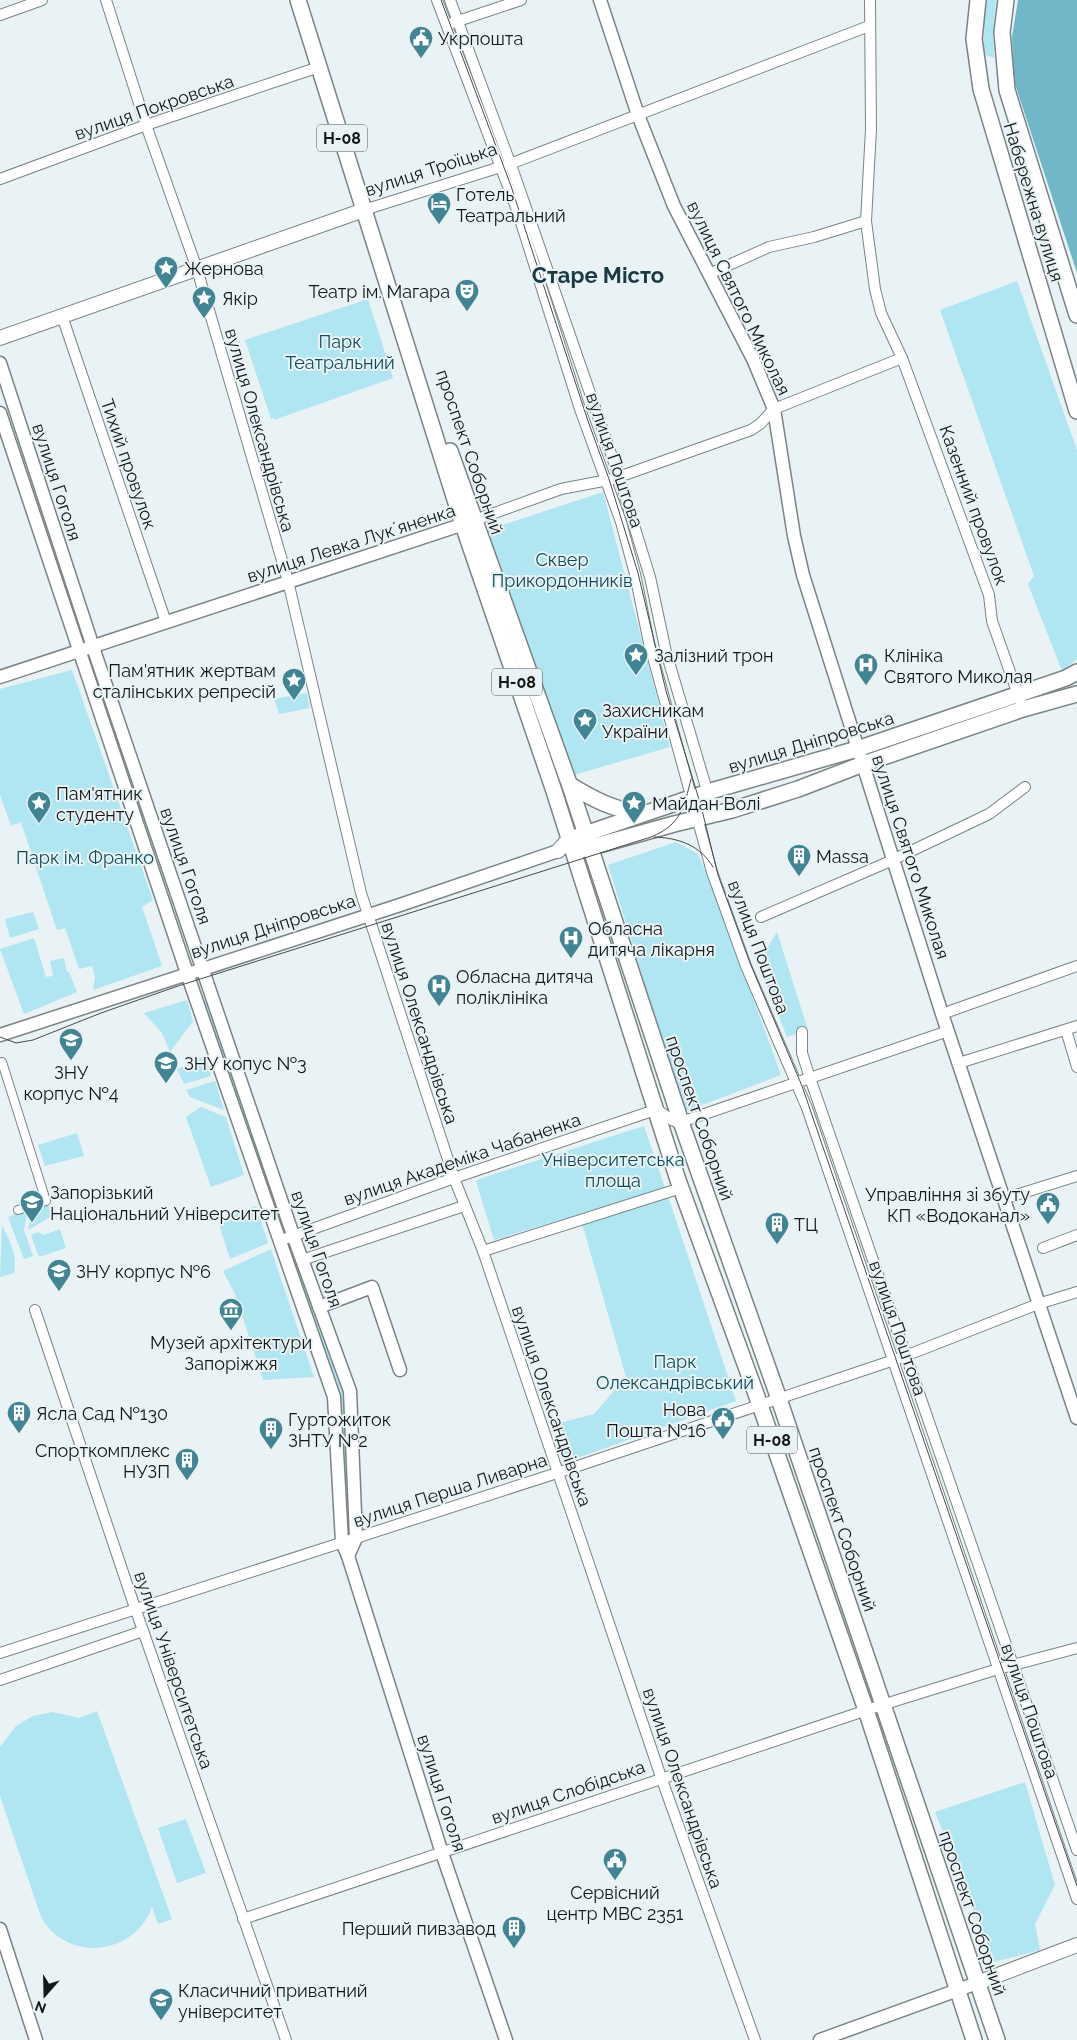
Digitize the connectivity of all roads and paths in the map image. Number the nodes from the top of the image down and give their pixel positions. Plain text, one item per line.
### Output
1 (42, 0) edge
2 (106, 0) edge
3 (298, 0) edge
4 (437, 0) edge
5 (450, 0) edge
6 (521, 0) edge
7 (600, 0) edge
8 (870, 0) edge
9 (978, 0) edge
10 (1006, 0) edge
11 (0, 16) edge
12 (458, 21) junction
13 (446, 26) junction
14 (869, 26) junction
15 (319, 67) junction
16 (638, 115) junction
17 (146, 125) junction
18 (506, 165) junction
19 (0, 179) edge
20 (364, 210) junction
21 (866, 221) junction
22 (197, 269) junction
23 (709, 274) junction
24 (62, 316) junction
25 (1077, 316) edge
26 (0, 338) edge
27 (902, 358) junction
28 (0, 363) edge
29 (774, 409) junction
30 (1077, 411) edge
31 (0, 413) edge
32 (619, 477) junction
33 (606, 480) junction
34 (469, 523) junction
35 (288, 581) junction
36 (166, 622) junction
37 (93, 646) junction
38 (80, 651) junction
39 (1077, 672) edge
40 (0, 677) edge
41 (1018, 693) junction
42 (1077, 694) edge
43 (1023, 709) junction
44 (860, 756) junction
45 (570, 785) junction
46 (1025, 787) dead end
47 (708, 793) junction
48 (693, 799) junction
49 (649, 813) junction
50 (714, 814) junction
51 (697, 818) junction
52 (588, 841) junction
53 (566, 848) junction
54 (893, 860) junction
55 (368, 915) junction
56 (762, 917) dead end
57 (1077, 966) edge
58 (202, 969) junction
59 (187, 974) junction
60 (942, 1014) junction
61 (1077, 1026) edge
62 (1066, 1030) junction
63 (948, 1031) junction
64 (802, 1032) dead end
65 (0, 1035) edge
66 (2, 1062) dead end
67 (959, 1063) junction
68 (1077, 1067) edge
69 (810, 1078) junction
70 (796, 1081) junction
71 (655, 1110) junction
72 (680, 1122) junction
73 (454, 1178) junction
74 (1076, 1179) edge
75 (680, 1188) junction
76 (1003, 1199) junction
77 (464, 1206) junction
78 (18, 1210) dead end
79 (293, 1235) junction
80 (1077, 1235) edge
81 (279, 1241) junction
82 (1043, 1248) dead end
83 (482, 1251) junction
84 (302, 1260) junction
85 (1077, 1292) edge
86 (1038, 1304) junction
87 (319, 1307) junction
88 (35, 1310) dead end
89 (905, 1356) junction
90 (892, 1360) junction
91 (400, 1370) dead end
92 (778, 1399) junction
93 (760, 1405) junction
94 (1077, 1418) edge
95 (557, 1473) junction
96 (356, 1538) junction
97 (342, 1542) junction
98 (348, 1556) junction
99 (136, 1608) junction
100 (144, 1631) junction
101 (1077, 1648) edge
102 (0, 1654) edge
103 (1014, 1666) junction
104 (998, 1669) junction
105 (0, 1680) edge
106 (882, 1705) junction
107 (866, 1710) junction
108 (662, 1777) junction
109 (1077, 1850) edge
110 (442, 1853) junction
111 (1077, 1899) edge
112 (243, 1920) junction
113 (0, 1929) edge
114 (1077, 1946) edge
115 (978, 1983) junction
116 (956, 1992) junction
117 (36, 2040) edge
118 (286, 2040) edge
119 (506, 2040) edge
120 (755, 2040) edge
121 (820, 2040) edge
122 (974, 2040) edge
123 (997, 2040) edge

1 - 11 street
2 - 17 street, вулиця Олександрівська
3 - 15 main road, проспект Соборний / Н-08
4 - 13 street, вулиця Поштова
5 - 12 street, вулиця Поштова
6 - 12 street
7 - 16 street, вулиця Святого Миколая
8 - 14 street, Казенний провулок
9 - 30 main road, Набережна вулиця
10 - 25 main road
12 - 13 street
12 - 18 street, вулиця Поштова
13 - 18 street, вулиця Поштова
14 - 16 street, вулиця Троїцька
14 - 21 street, Казенний провулок
15 - 17 street, вулиця Покровська
15 - 20 main road, проспект Соборний / Н-08
16 - 18 street, вулиця Троїцька
16 - 23 street, вулиця Святого Миколая
17 - 19 street, вулиця Покровська
17 - 22 street, вулиця Олександрівська
18 - 20 street, вулиця Троїцька
18 - 32 street, вулиця Поштова
18 - 33 street, вулиця Поштова
20 - 22 main road, вулиця Троїцька
20 - 34 main road, проспект Соборний / Н-08
21 - 23 street
21 - 27 street, Казенний провулок
22 - 24 main road, вулиця Троїцька
22 - 35 street, вулиця Олександрівська
23 - 29 street, вулиця Святого Миколая
24 - 26 main road, вулиця Троїцька
24 - 36 street, Тихий провулок
27 - 29 street, вулиця Левка Лукʼяненка
27 - 41 street, Казенний провулок
28 - 37 street, вулиця Гоголя
29 - 32 street, вулиця Левка Лукʼяненка
29 - 44 street, вулиця Святого Миколая
31 - 38 street, вулиця Гоголя
32 - 33 street, вулиця Левка Лукʼяненка
32 - 47 street, вулиця Поштова
33 - 34 street, вулиця Левка Лукʼяненка
33 - 48 street, вулиця Поштова
34 - 35 street, вулиця Левка Лукʼяненка
34 - 45 main road, проспект Соборний / Н-08
34 - 53 main road, проспект Соборний / Н-08
35 - 36 street, вулиця Левка Лукʼяненка
35 - 55 street, вулиця Олександрівська
36 - 37 street, вулиця Левка Лукʼяненка
37 - 38 street, вулиця Левка Лукʼяненка
37 - 58 street, вулиця Гоголя
38 - 40 street, вулиця Левка Лукʼяненка
38 - 59 street, вулиця Гоголя
39 - 41 main road, вулиця Дніпровська
41 - 43 street, Казенний провулок
41 - 44 main road, вулиця Дніпровська
42 - 43 main road, вулиця Дніпровська
43 - 44 main road, вулиця Дніпровська
44 - 47 main road, вулиця Дніпровська
44 - 50 main road, вулиця Дніпровська
44 - 54 street, вулиця Святого Миколая
45 - 49 main road
45 - 52 main road, проспект Соборний / Н-08
46 - 54 street
47 - 48 main road, вулиця Дніпровська
47 - 50 street, вулиця Поштова
48 - 49 main road, вулиця Дніпровська
48 - 51 street, вулиця Поштова
49 - 52 main road, вулиця Дніпровська
50 - 51 main road, вулиця Дніпровська
51 - 52 main road, вулиця Дніпровська
51 - 70 street, вулиця Поштова
52 - 53 main road, вулиця Дніпровська
52 - 72 main road, проспект Соборний / Н-08
53 - 55 street, вулиця Дніпровська
53 - 71 main road, проспект Соборний / Н-08
54 - 56 street
54 - 60 street, вулиця Святого Миколая
55 - 58 street, вулиця Дніпровська
55 - 73 street, вулиця Олександрівська
57 - 60 street
58 - 59 street, вулиця Дніпровська
58 - 79 street, вулиця Гоголя
59 - 65 street, вулиця Дніпровська
59 - 81 street, вулиця Гоголя
60 - 63 street, вулиця Святого Миколая
61 - 62 street
62 - 67 street
62 - 68 street
63 - 67 street, вулиця Святого Миколая
63 - 69 street
64 - 69 street, вулиця Поштова
66 - 78 street
67 - 76 street, вулиця Святого Миколая
69 - 70 street
69 - 89 street, вулиця Поштова
70 - 72 street
70 - 90 street, вулиця Поштова
71 - 72 street
71 - 73 street, вулиця Академіка Чабаненка
71 - 75 main road, проспект Соборний / Н-08
72 - 92 main road, проспект Соборний / Н-08
73 - 77 street, вулиця Олександрівська
73 - 79 street, вулиця Академіка Чабаненка
74 - 76 street
75 - 83 street
75 - 93 main road, проспект Соборний / Н-08
76 - 86 street, вулиця Святого Миколая
77 - 83 street, вулиця Олександрівська
77 - 84 street
79 - 81 street, вулиця Академіка Чабаненка
79 - 84 street, вулиця Гоголя
80 - 82 street
81 - 97 street, вулиця Гоголя
83 - 95 street, вулиця Олександрівська
84 - 87 street, вулиця Гоголя
85 - 86 street, вулиця Перша Ливарна
86 - 89 street, вулиця Перша Ливарна
86 - 94 street, вулиця Святого Миколая
87 - 91 street
87 - 96 street, вулиця Гоголя
88 - 99 street, вулиця Університетська
89 - 90 street, вулиця Перша Ливарна
89 - 103 street, вулиця Поштова
90 - 92 street, вулиця Перша Ливарна
90 - 104 street, вулиця Поштова
92 - 93 street, вулиця Перша Ливарна
92 - 106 main road, проспект Соборний / Н-08
93 - 95 street, вулиця Перша Ливарна
93 - 107 main road, проспект Соборний / Н-08
95 - 96 street, вулиця Перша Ливарна
95 - 108 street, вулиця Олександрівська
96 - 97 street, вулиця Перша Ливарна
96 - 98 street, вулиця Гоголя
97 - 98 street, вулиця Гоголя
97 - 99 street, вулиця Перша Ливарна
98 - 110 street, вулиця Гоголя
99 - 100 street, вулиця Університетська
99 - 102 street, вулиця Перша Ливарна
100 - 105 street
100 - 112 street, вулиця Університетська
101 - 103 street, вулиця Слобідська
103 - 104 street, вулиця Слобідська
103 - 109 street, вулиця Поштова
104 - 106 street, вулиця Слобідська
104 - 111 street, вулиця Поштова
106 - 107 street, вулиця Слобідська
106 - 115 main road, проспект Соборний / Н-08
107 - 108 street, вулиця Слобідська
107 - 116 main road, проспект Соборний / Н-08
108 - 110 street, вулиця Слобідська
108 - 120 street, вулиця Олександрівська
110 - 112 street, вулиця Слобідська
110 - 119 street, вулиця Гоголя
112 - 118 street, вулиця Університетська
113 - 117 street
114 - 115 main road
115 - 116 street
115 - 123 main road, проспект Соборний / Н-08
116 - 121 street
116 - 122 main road, проспект Соборний / Н-08

